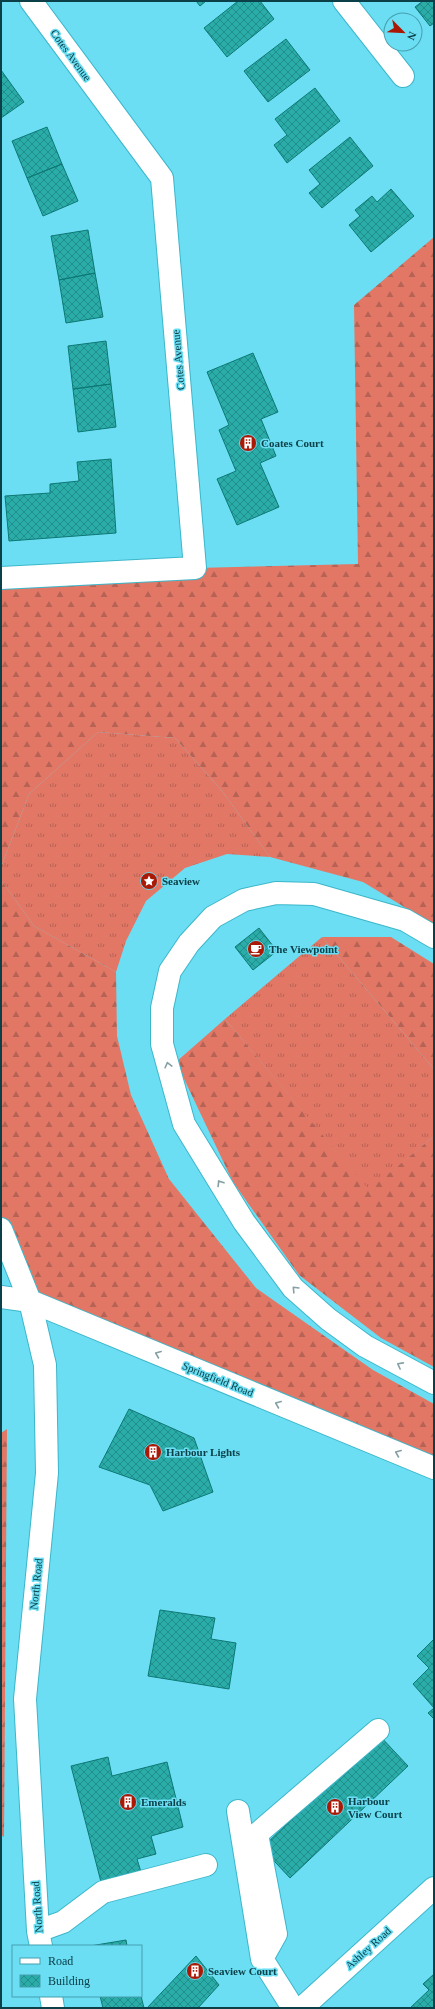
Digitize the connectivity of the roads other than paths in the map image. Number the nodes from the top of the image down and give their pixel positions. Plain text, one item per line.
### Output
1 (31, 1) edge
2 (344, 1) edge
3 (402, 76) dead end
4 (1, 578) edge
5 (434, 937) edge
6 (1, 1229) edge
7 (1, 1297) edge
8 (30, 1301) junction
9 (434, 1383) edge
10 (434, 1468) edge
11 (378, 1730) dead end
12 (238, 1812) dead end
13 (206, 1865) dead end
14 (434, 1888) edge
15 (40, 1938) edge
16 (262, 1959) junction
17 (51, 1997) edge
18 (53, 2008) edge
19 (293, 2008) edge
20 (302, 2008) edge

1 - 4 street, Cotes Avenue
2 - 3 street
9 -> 5 street
6 - 8 street, North Road
7 - 8 street, Springfield Road
10 -> 8 street, Springfield Road
8 - 15 street, North Road
11 - 16 street
12 - 16 street
13 - 15 street
14 - 20 street, Ashley Road
16 - 19 street
17 - 18 street

